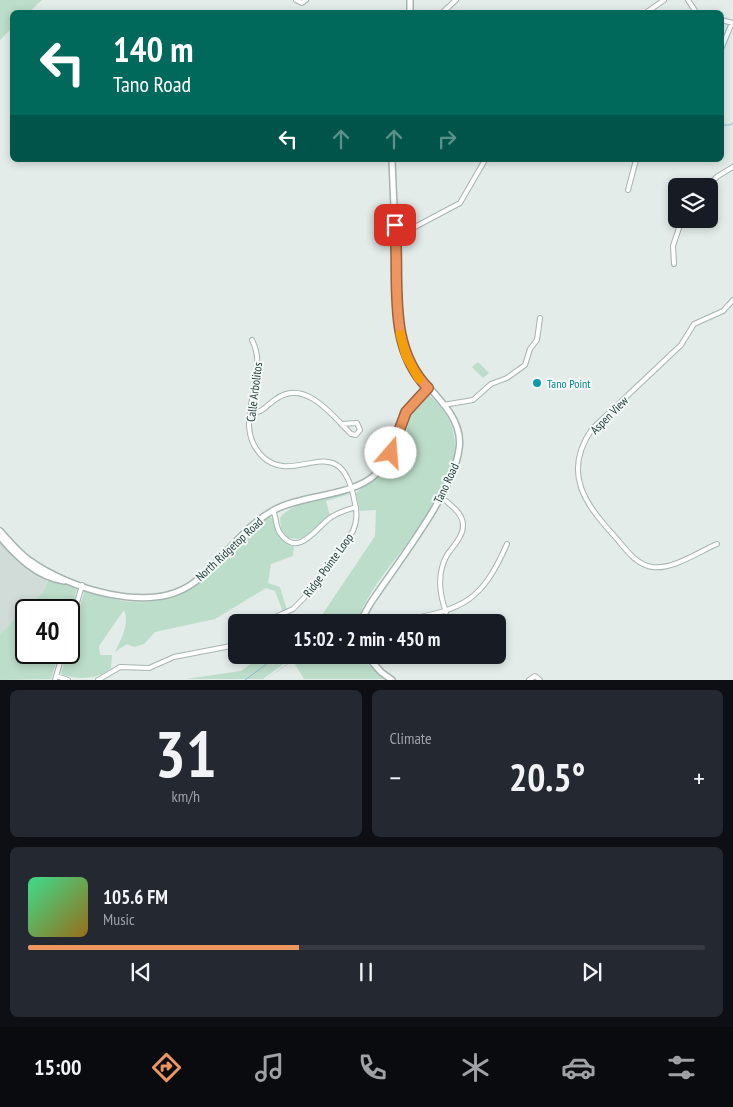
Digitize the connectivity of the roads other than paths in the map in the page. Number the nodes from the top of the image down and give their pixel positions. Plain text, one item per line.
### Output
1 (296, 0) edge
2 (306, 0) edge
3 (456, 0) edge
4 (664, 0) edge
5 (445, 10) edge
6 (650, 10) edge
7 (733, 23) edge
8 (724, 42) edge
9 (392, 162) edge
10 (484, 162) edge
11 (635, 162) edge
12 (733, 167) edge
13 (716, 178) edge
14 (628, 190) dead end
15 (679, 228) edge
16 (396, 237) junction
17 (674, 264) dead end
18 (733, 300) edge
19 (540, 318) dead end
20 (252, 340) dead end
21 (428, 388) junction
22 (443, 405) junction
23 (250, 413) junction
24 (341, 424) junction
25 (351, 487) junction
26 (441, 497) junction
27 (356, 507) junction
28 (273, 511) junction
29 (0, 531) edge
30 (0, 537) edge
31 (507, 544) dead end
32 (717, 544) dead end
33 (67, 580) junction
34 (82, 585) junction
35 (78, 599) edge
36 (446, 612) junction
37 (282, 614) edge
38 (364, 614) edge
39 (436, 614) edge
40 (228, 647) edge
41 (59, 664) edge
42 (374, 664) edge
43 (55, 678) edge
44 (68, 680) edge
45 (98, 680) edge
46 (392, 680) edge
47 (529, 680) edge
48 (540, 680) edge

1 - 2 street
3 - 5 street
4 - 6 street
7 - 8 street
9 - 16 street, Tano Road
10 - 16 street
11 - 14 street
12 - 13 street
15 - 17 street
16 - 21 street, Tano Road
18 - 32 street, Aspen View
19 - 22 street
20 - 23 street, Calle Arbolitos
21 - 22 street, Tano Road
21 - 25 street, North Ridgetop Road
22 - 26 street, Tano Road
23 - 24 street
23 - 25 street, Calle Arbolitos
24 - 24 street
25 - 27 street, Ridge Pointe Loop
25 - 28 street, North Ridgetop Road
26 - 36 street
26 - 38 street, Tano Road
27 - 28 street
27 - 37 street, Ridge Pointe Loop
28 - 34 street, North Ridgetop Road
29 - 33 street, North Ridgetop Road
30 - 33 street, North Ridgetop Road
31 - 36 street
33 - 34 street, North Ridgetop Road
34 - 35 street
36 - 39 street
40 - 45 street
41 - 43 street
42 - 46 street
43 - 44 street
47 - 48 street

